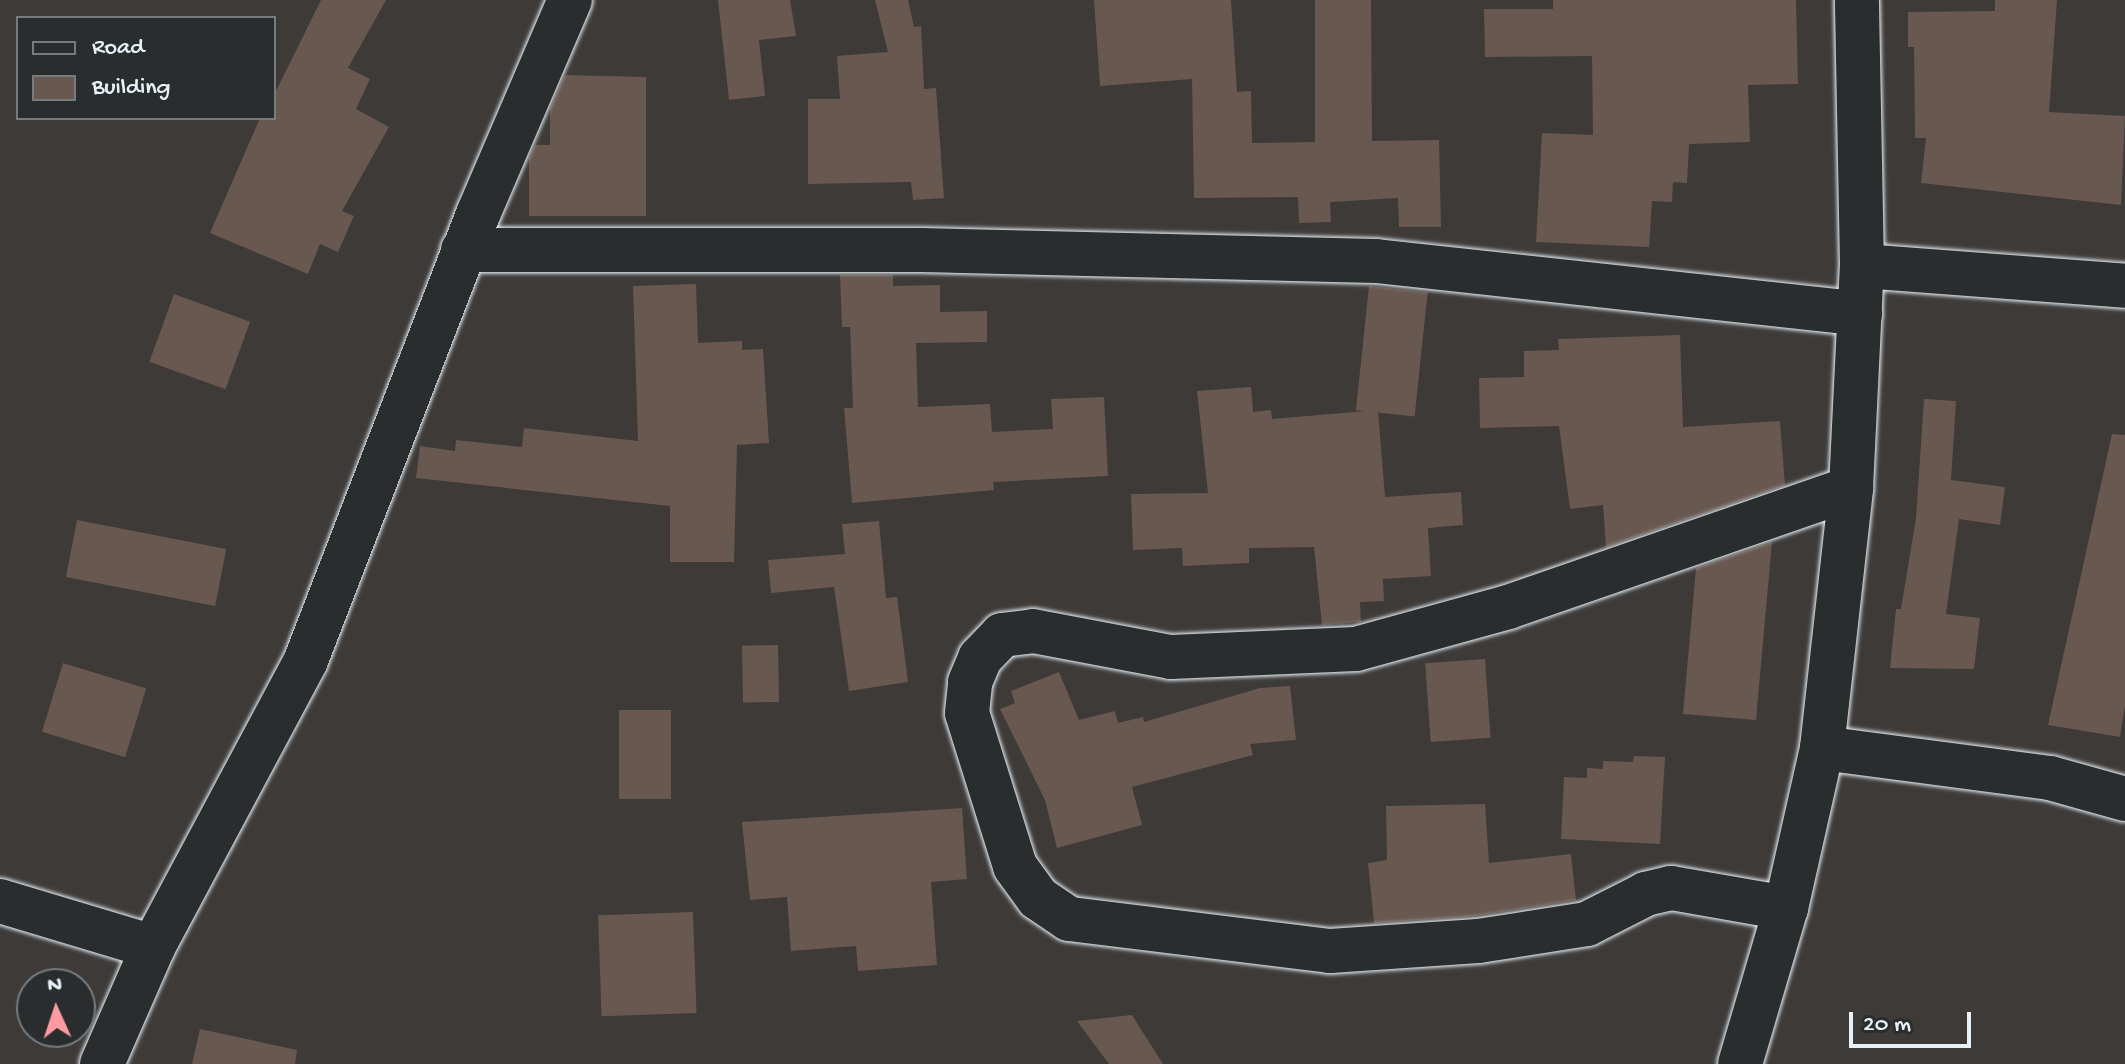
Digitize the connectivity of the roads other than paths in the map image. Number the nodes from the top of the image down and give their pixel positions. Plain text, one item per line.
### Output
1 (570, 0) edge
2 (1857, 0) edge
3 (463, 250) junction
4 (1862, 266) junction
5 (2125, 286) edge
6 (1860, 314) junction
7 (1851, 488) junction
8 (1822, 748) junction
9 (2125, 799) edge
10 (0, 901) edge
11 (1786, 908) junction
12 (153, 947) junction
13 (102, 1064) edge
14 (1740, 1064) edge

1 - 3 street
2 - 4 street
3 - 6 street
3 - 12 street
4 - 5 street
4 - 6 street
6 - 7 street
7 - 8 street
7 - 11 street
8 - 9 street
8 - 11 street
10 - 12 street
11 - 14 street
12 - 13 street

